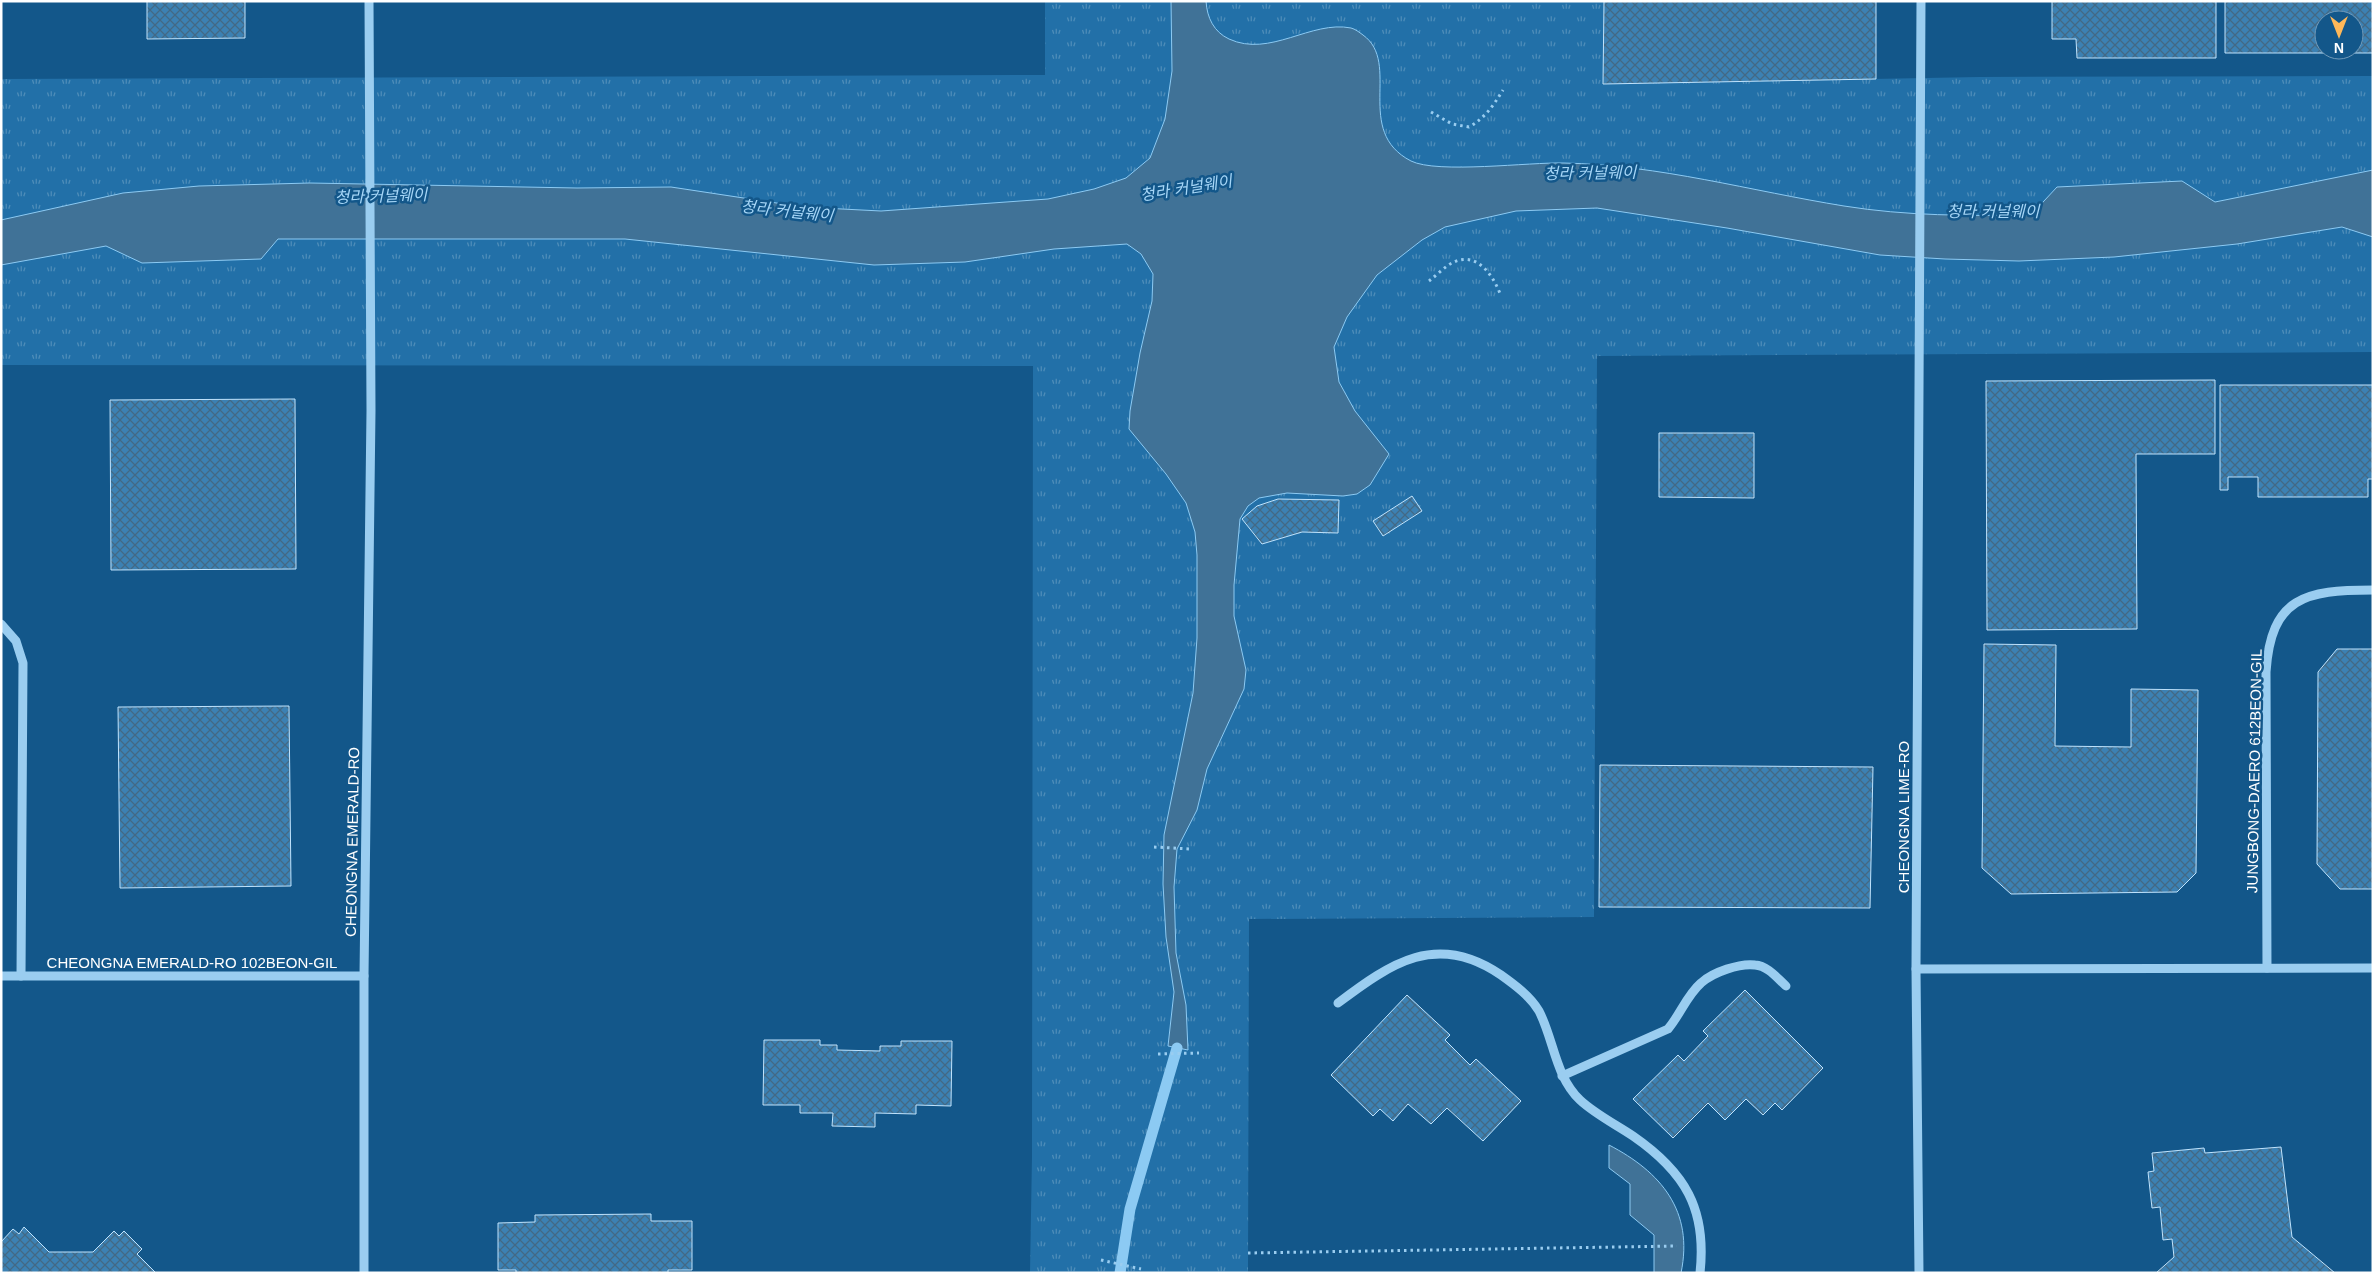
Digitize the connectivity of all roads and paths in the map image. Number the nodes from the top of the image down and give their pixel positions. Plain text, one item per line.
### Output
1 (369, 1) edge
2 (1920, 1) edge
3 (1503, 90) dead end
4 (1431, 112) dead end
5 (1429, 281) dead end
6 (1501, 296) dead end
7 (2373, 590) edge
8 (1, 624) edge
9 (1154, 847) dead end
10 (1190, 849) dead end
11 (2267, 968) junction
12 (2373, 968) edge
13 (1916, 969) junction
14 (1, 976) edge
15 (21, 976) junction
16 (364, 976) junction
17 (1786, 986) dead end
18 (1338, 1003) dead end
19 (1199, 1052) dead end
20 (1158, 1054) dead end
21 (1562, 1076) junction
22 (1678, 1246) dead end
23 (1248, 1252) dead end
24 (1100, 1260) dead end
25 (1141, 1269) dead end
26 (364, 1273) edge
27 (1700, 1273) edge
28 (1919, 1273) edge

1 - 16 street, CHEONGNA EMERALD-RO
2 - 13 street, CHEONGNA LIME-RO
3 - 4 path
5 - 6 path
7 - 11 street, JUNGBONG-DAERO 612BEON-GIL
8 - 15 street
9 - 10 path
11 - 12 street
11 - 13 street
13 - 28 street, CHEONGNA LIME-RO
14 - 15 street, CHEONGNA EMERALD-RO 102BEON-GIL
15 - 16 street, CHEONGNA EMERALD-RO 102BEON-GIL
16 - 26 street, CHEONGNA EMERALD-RO
17 - 21 street
18 - 21 street
19 - 20 path
21 - 27 street
22 - 23 path
24 - 25 path

